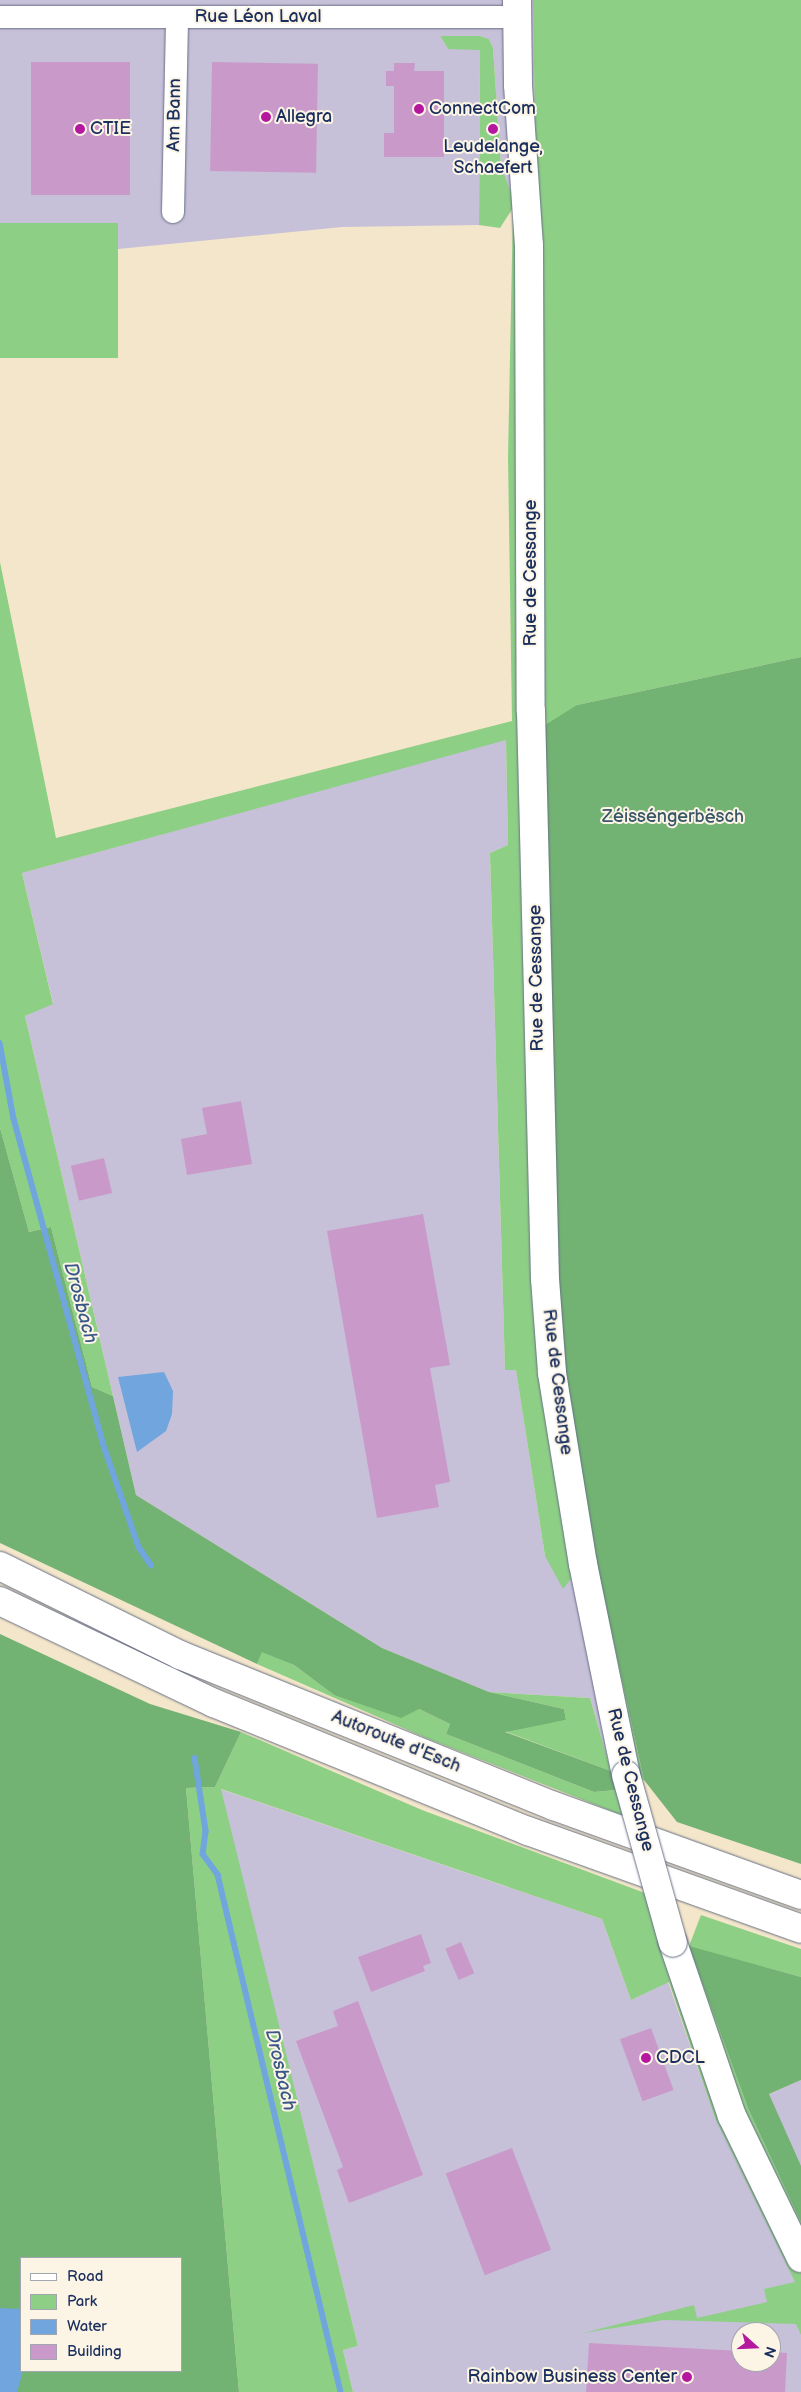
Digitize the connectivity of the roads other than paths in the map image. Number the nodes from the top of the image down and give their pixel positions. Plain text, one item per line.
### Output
1 (517, 8) edge
2 (0, 17) edge
3 (177, 18) junction
4 (173, 212) dead end
5 (0, 1566) edge
6 (0, 1601) edge
7 (0, 1618) edge
8 (170, 1683) junction
9 (801, 1895) edge
10 (801, 1929) edge
11 (801, 2258) edge

1 - 3 street, Rue Léon Laval
1 - 11 main road, Rue de Cessange, bridge
2 - 3 street, Rue Léon Laval
3 - 4 street, Am Bann
5 - 9 main road, Autoroute d'Esch
6 - 8 main road, Autoroute d'Esch
7 - 8 main road
8 - 10 main road, Autoroute d'Esch

